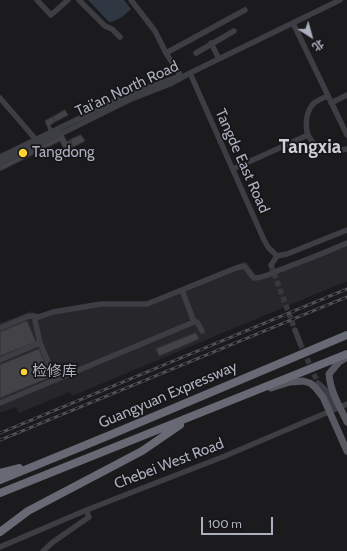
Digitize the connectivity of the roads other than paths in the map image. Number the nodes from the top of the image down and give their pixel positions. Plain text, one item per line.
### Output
1 (38, 0) edge
2 (68, 0) edge
3 (79, 0) edge
4 (131, 0) edge
5 (340, 0) edge
6 (245, 10) dead end
7 (293, 23) junction
8 (234, 31) dead end
9 (120, 37) dead end
10 (211, 43) junction
11 (166, 53) junction
12 (196, 53) dead end
13 (219, 59) junction
14 (190, 73) junction
15 (180, 75) junction
16 (347, 95) edge
17 (328, 96) junction
18 (0, 98) edge
19 (331, 103) junction
20 (308, 135) junction
21 (347, 135) edge
22 (38, 142) junction
23 (347, 149) edge
24 (0, 157) edge
25 (0, 164) edge
26 (233, 169) junction
27 (347, 230) edge
28 (347, 243) edge
29 (276, 256) junction
30 (271, 265) dead end
31 (182, 290) junction
32 (34, 316) junction
33 (194, 322) junction
34 (0, 328) edge
35 (295, 330) tunnel mouth
36 (202, 331) dead end
37 (347, 335) edge
38 (300, 343) tunnel mouth
39 (40, 344) junction
40 (347, 354) edge
41 (347, 358) edge
42 (0, 360) edge
43 (56, 380) junction
44 (318, 383) tunnel mouth
45 (253, 392) junction
46 (0, 403) edge
47 (338, 408) edge
48 (193, 416) junction
49 (347, 422) edge
50 (347, 451) edge
51 (41, 463) junction
52 (0, 468) edge
53 (0, 473) edge
54 (0, 480) edge
55 (0, 494) edge
56 (86, 510) junction
57 (0, 532) edge
58 (0, 547) edge
59 (43, 551) edge

1 - 2 street
3 - 9 street
4 - 11 street
5 - 7 street
6 - 11 street
7 - 13 street
7 - 17 street
8 - 10 street
10 - 12 street
10 - 13 street
11 - 15 street
13 - 14 street
14 - 15 street, Tai'an North Road
14 - 22 street, Tai'an North Road
14 - 26 street, Tangde East Road
15 - 22 street, Tai'an North Road
16 - 19 street
17 - 19 street
17 - 20 street
18 - 22 street
19 - 21 street
20 - 23 street
20 - 26 street
22 - 24 street, Tai'an North Road
22 - 25 street, Tai'an North Road
26 - 29 street, Tangde East Road
27 - 29 street
28 - 31 street
29 - 30 street
31 - 32 street
31 - 33 street
32 - 34 street
32 - 39 street
33 - 36 street
33 - 43 street
35 - 38 street
37 - 51 highway, Guangyuan Expressway
39 - 42 street
39 - 43 street
40 - 45 highway, Guangyuan Expressway
41 - 47 main road
43 - 46 street
44 - 47 street
45 - 47 main road
45 - 48 highway, Guangyuan Expressway
47 - 49 main road
47 - 50 main road
47 - 56 street, Chebei West Road
48 - 55 highway, Guangyuan Expressway
48 - 57 highway
51 - 52 highway
51 - 53 highway
51 - 54 highway, Guangyuan Expressway
56 - 58 street, Chebei West Road
56 - 59 street

